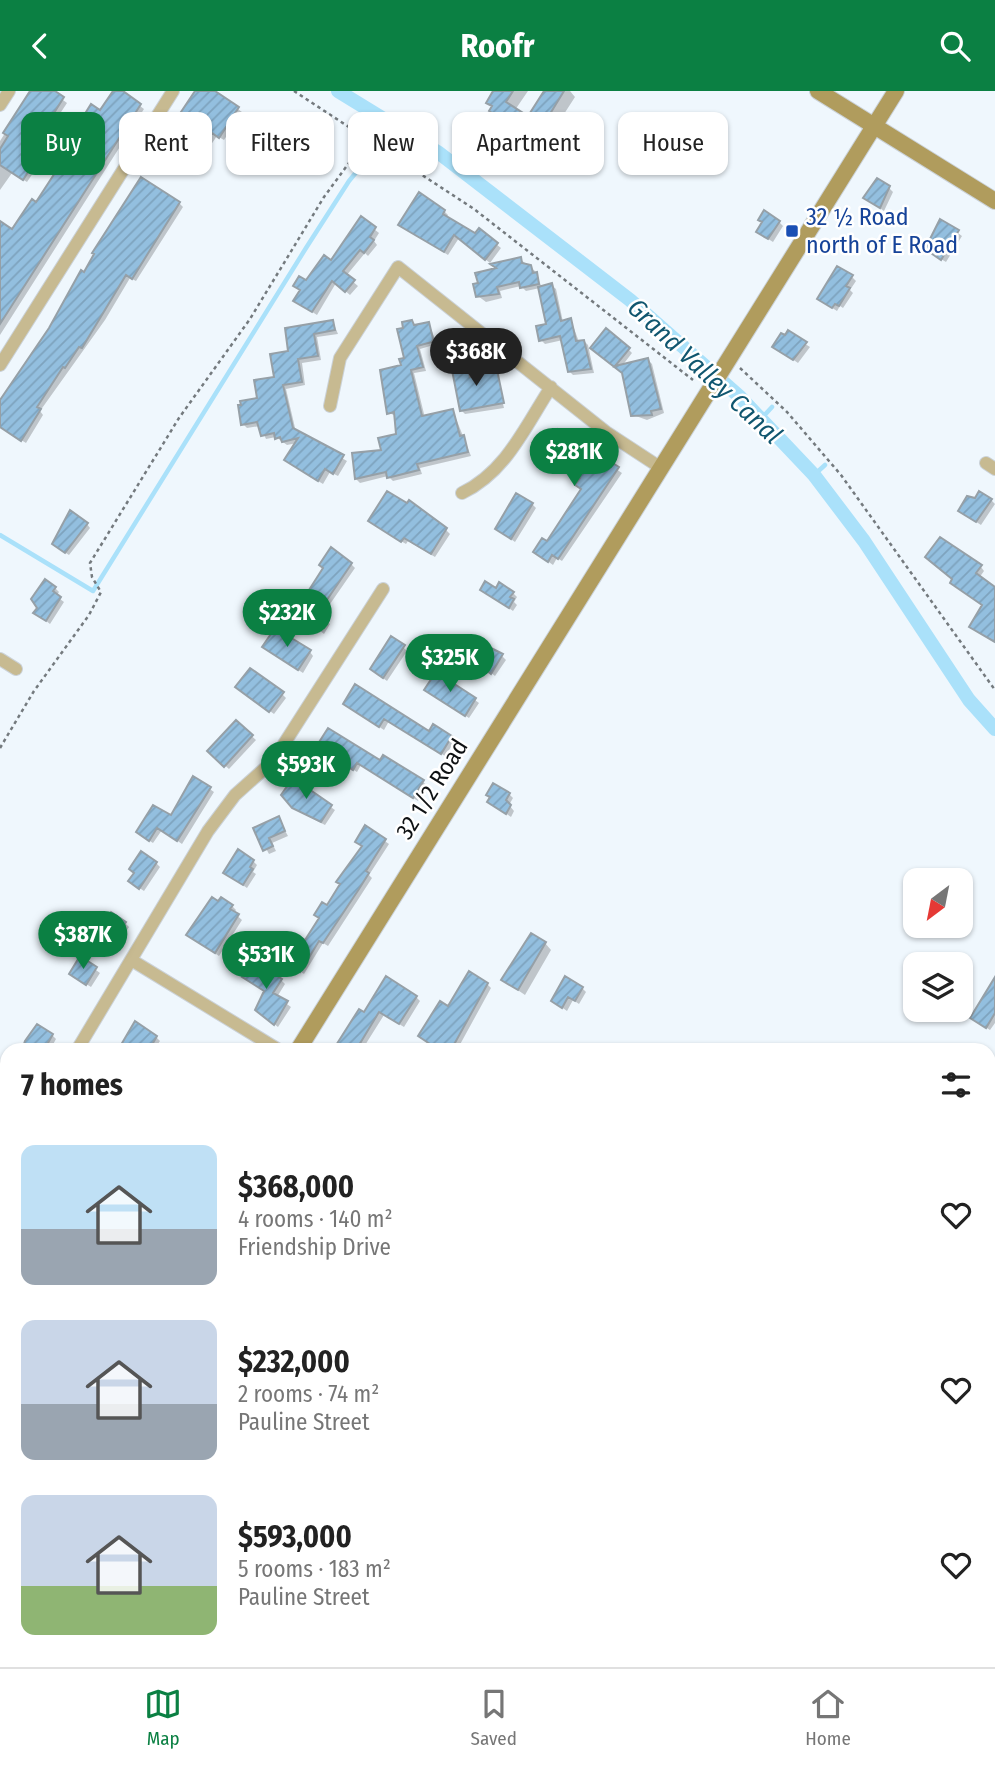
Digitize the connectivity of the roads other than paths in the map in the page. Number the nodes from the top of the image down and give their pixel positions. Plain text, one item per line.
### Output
1 (9, 91) edge
2 (173, 91) edge
3 (818, 91) edge
4 (896, 91) edge
5 (0, 105) edge
6 (876, 127) junction
7 (995, 201) edge
8 (0, 365) edge
9 (551, 387) junction
10 (330, 406) dead end
11 (661, 468) junction
12 (462, 493) dead end
13 (383, 589) dead end
14 (0, 659) edge
15 (16, 669) dead end
16 (133, 961) junction
17 (81, 1043) edge
18 (268, 1043) edge
19 (302, 1043) edge

1 - 5 street
2 - 8 street
3 - 6 street
4 - 6 street, 32 1/2 Road
6 - 7 street
6 - 11 street, 32 1/2 Road
9 - 10 street
9 - 11 street
9 - 12 street
11 - 19 street, 32 1/2 Road
13 - 16 street
14 - 15 street
16 - 17 street
16 - 18 street

